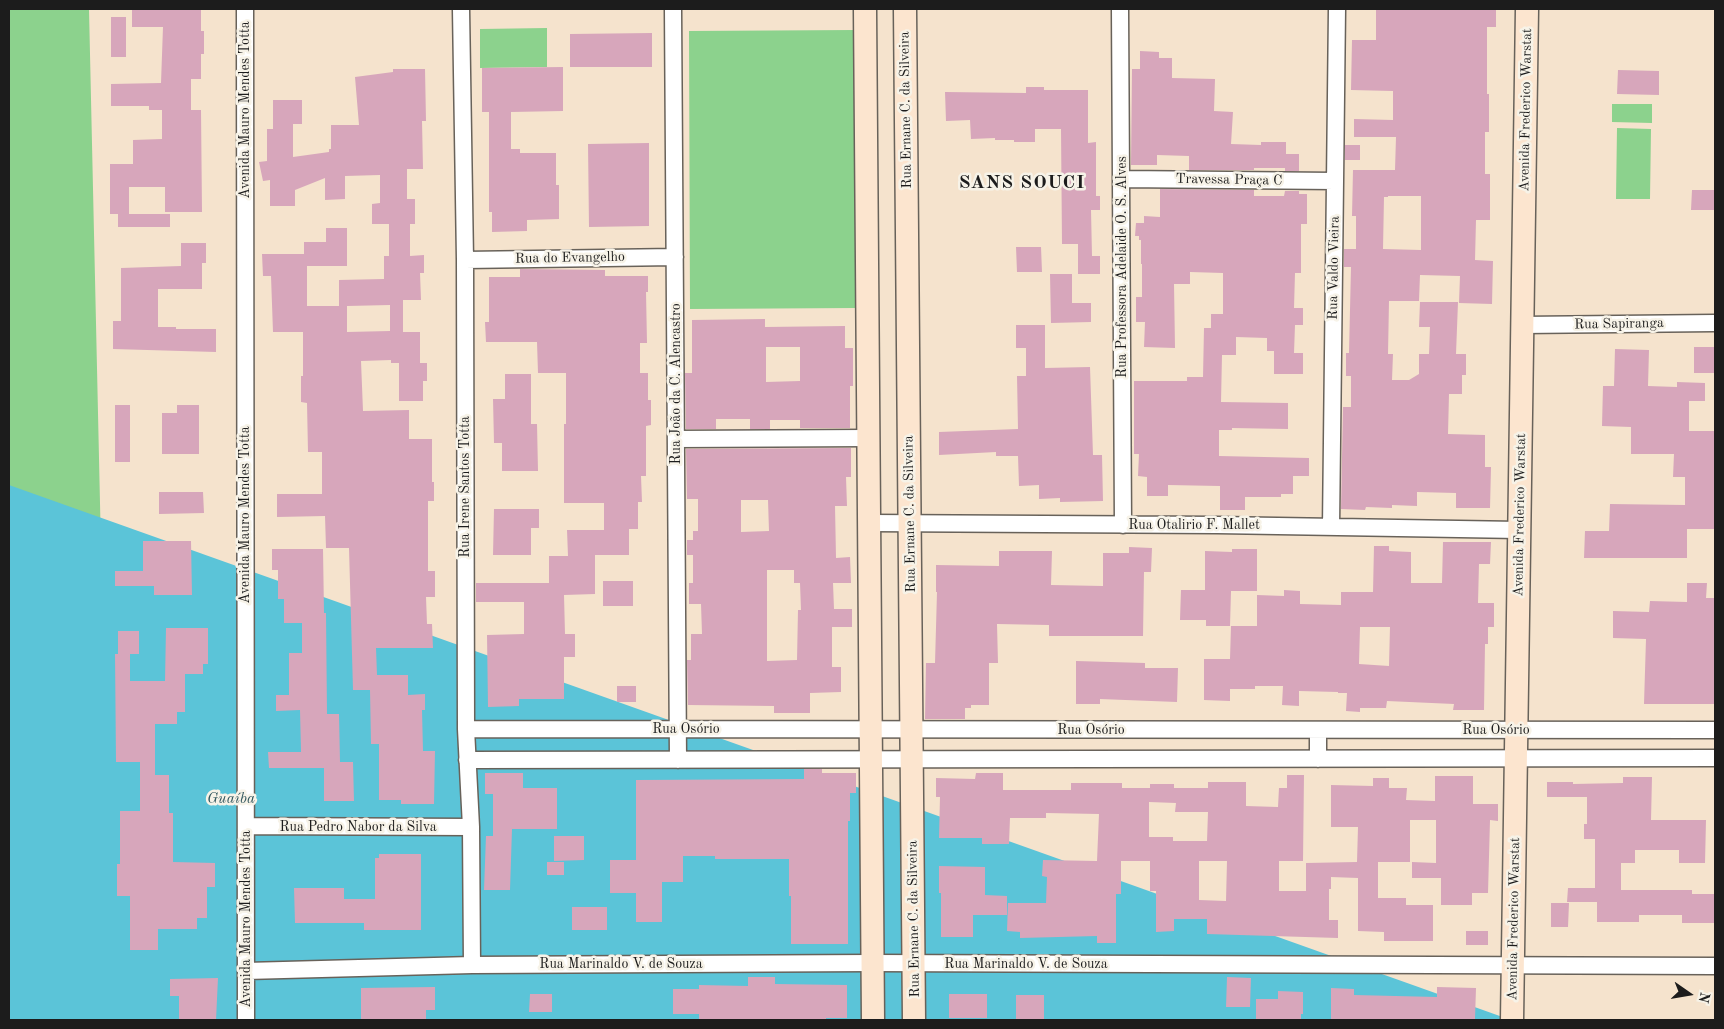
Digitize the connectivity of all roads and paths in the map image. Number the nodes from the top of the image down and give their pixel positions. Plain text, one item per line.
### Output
1 (245, 9) edge
2 (461, 9) edge
3 (673, 9) edge
4 (865, 9) edge
5 (905, 9) edge
6 (1120, 9) edge
7 (1337, 9) edge
8 (1527, 9) edge
9 (1122, 179) junction
10 (1335, 181) junction
11 (675, 257) junction
12 (464, 260) junction
13 (1715, 322) edge
14 (1522, 324) junction
15 (676, 438) junction
16 (868, 438) junction
17 (869, 523) junction
18 (910, 523) junction
19 (1123, 525) junction
20 (1332, 527) junction
21 (1519, 530) junction
22 (466, 729) junction
23 (678, 729) junction
24 (870, 730) junction
25 (912, 730) junction
26 (1318, 730) junction
27 (1516, 730) junction
28 (1655, 730) junction
29 (1715, 730) edge
30 (1656, 758) junction
31 (1715, 758) edge
32 (1318, 759) junction
33 (1516, 759) junction
34 (467, 760) junction
35 (678, 760) junction
36 (871, 760) junction
37 (912, 760) junction
38 (246, 826) junction
39 (471, 827) junction
40 (872, 964) junction
41 (914, 964) junction
42 (472, 965) junction
43 (1513, 966) junction
44 (1715, 966) edge
45 (246, 972) junction
46 (246, 1020) edge
47 (873, 1020) edge
48 (914, 1020) edge
49 (1512, 1020) edge

1 - 38 street, Avenida Mauro Mendes Totta
2 - 12 street, Rua Irene Santos Totta
3 - 11 street, Rua João da C. Alencastro
4 - 16 street
5 - 18 street, Rua Ernane C. da Silveira
6 - 9 street, Rua Professora Adelaide O. S. Alves
7 - 10 street, Rua Valdo Vieira
8 - 14 street, Avenida Frederico Warstat
9 - 10 street, Travessa Praça C
9 - 19 street, Rua Professora Adelaide O. S. Alves
10 - 20 street, Rua Valdo Vieira
11 - 12 street, Rua do Evangelho
11 - 15 street, Rua João da C. Alencastro
12 - 22 street, Rua Irene Santos Totta
13 - 14 street, Rua Sapiranga
14 - 21 street, Avenida Frederico Warstat
15 - 16 street
15 - 23 street, Rua João da C. Alencastro
16 - 17 street
17 - 18 street, Rua Otalirio F. Mallet
17 - 24 street
18 - 19 street, Rua Otalirio F. Mallet
18 - 25 street, Rua Ernane C. da Silveira
19 - 20 street, Rua Otalirio F. Mallet
20 - 21 street, Rua Otalirio F. Mallet
21 - 27 street, Avenida Frederico Warstat
22 - 23 street, Rua Osório
22 - 34 street, Rua Irene Santos Totta
23 - 24 street, Rua Osório
23 - 35 street, Rua João da C. Alencastro
24 - 25 street, Rua Osório
24 - 36 street
25 - 26 street, Rua Osório
25 - 37 street, Rua Ernane C. da Silveira
26 - 27 street, Rua Osório
26 - 32 street
27 - 28 street, Rua Osório
27 - 33 street, Avenida Frederico Warstat
28 - 29 street, Rua Osório
28 - 30 street
30 - 31 street, Rua Osório
30 - 33 street, Rua Osório
32 - 33 street, Rua Osório
32 - 37 street, Rua Osório
33 - 43 street, Avenida Frederico Warstat
34 - 35 street, Rua Osório
34 - 39 street, Rua Irene Santos Totta
35 - 36 street, Rua Osório
36 - 37 street, Rua Osório
36 - 40 street
37 - 41 street, Rua Ernane C. da Silveira
38 - 39 street, Rua Pedro Nabor da Silva
38 - 45 street, Avenida Mauro Mendes Totta
39 - 42 street, Rua Irene Santos Totta
40 - 41 street, Rua Marinaldo V. de Souza
40 - 42 street, Rua Marinaldo V. de Souza
40 - 47 street
41 - 43 street, Rua Marinaldo V. de Souza
41 - 48 street, Rua Ernane C. da Silveira
42 - 45 street, Rua Marinaldo V. de Souza
43 - 44 street, Rua Marinaldo V. de Souza
43 - 49 street, Avenida Frederico Warstat
45 - 46 street, Avenida Mauro Mendes Totta

